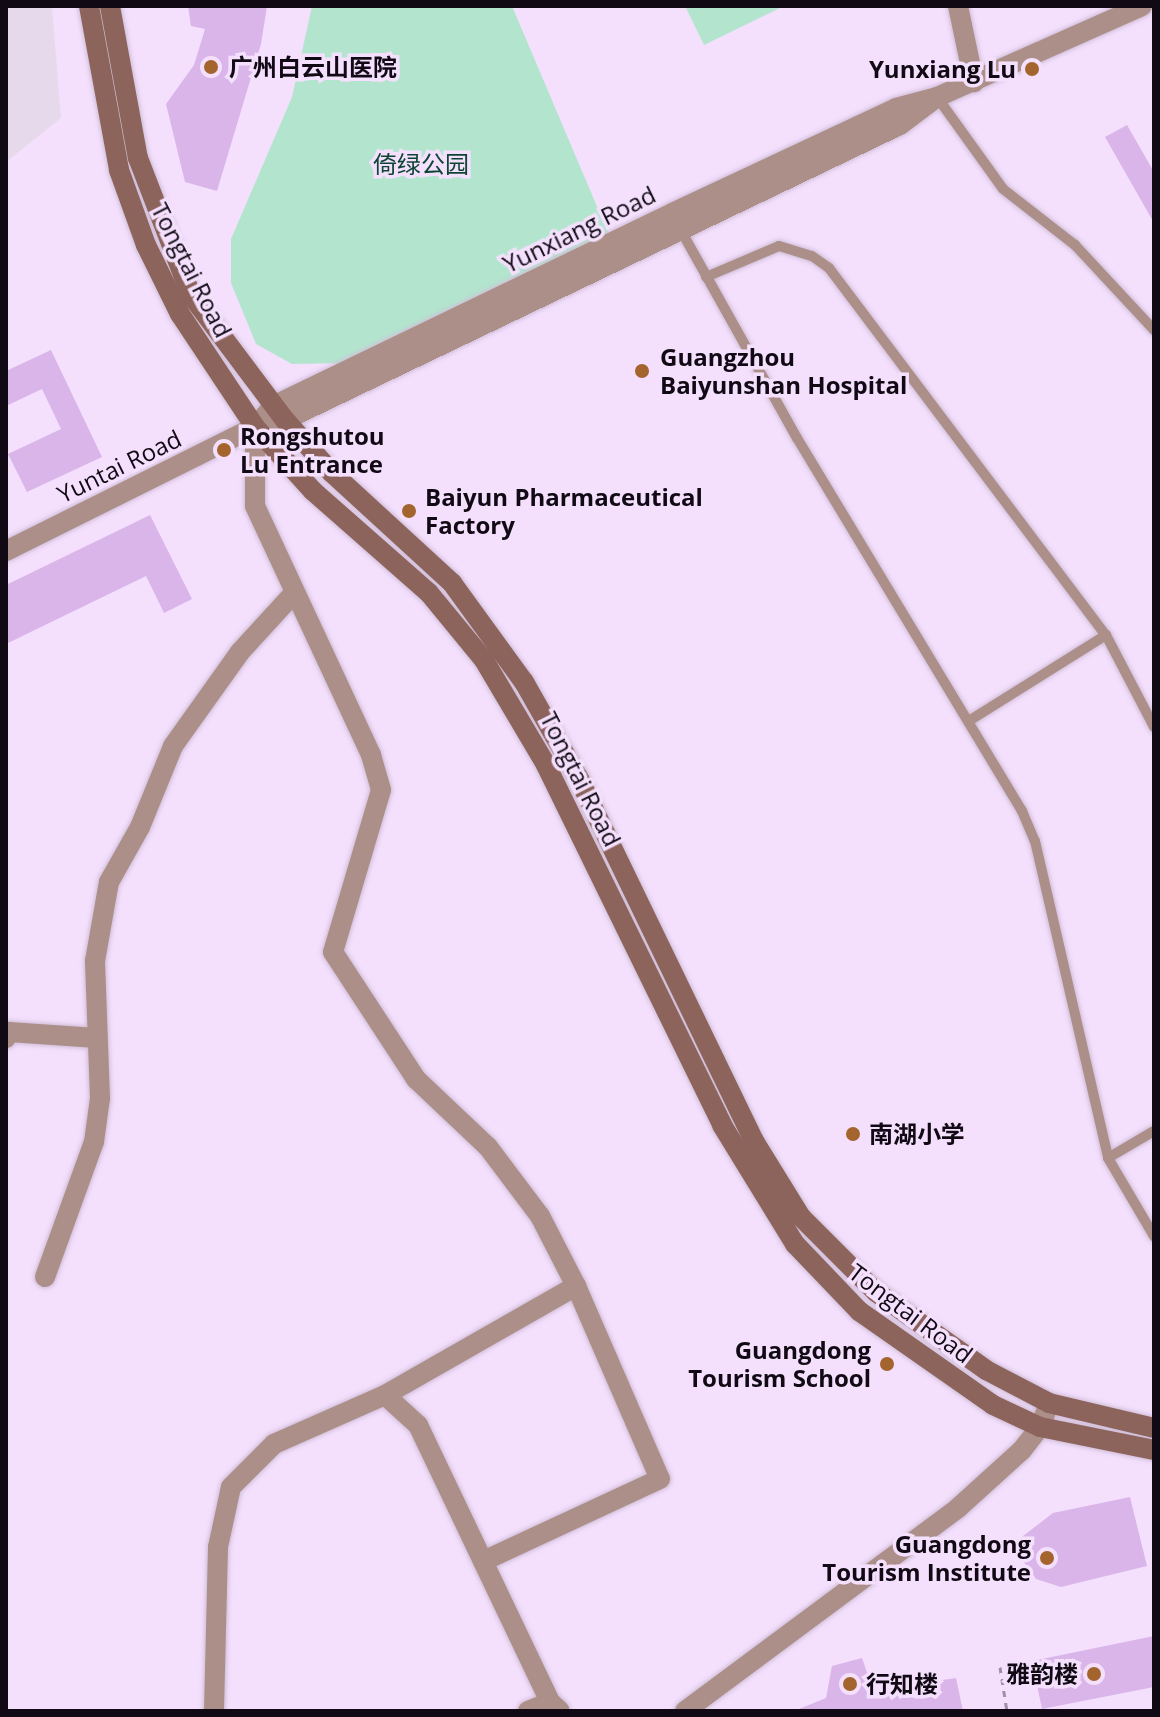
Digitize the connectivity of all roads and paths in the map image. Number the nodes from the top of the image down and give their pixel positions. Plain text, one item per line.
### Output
1 (89, 6) edge
2 (110, 6) edge
3 (958, 6) edge
4 (1142, 6) edge
5 (974, 82) junction
6 (937, 97) junction
7 (676, 221) junction
8 (706, 277) junction
9 (1154, 330) edge
10 (279, 413) junction
11 (255, 427) junction
12 (6, 551) edge
13 (295, 592) junction
14 (1106, 635) junction
15 (969, 721) junction
16 (1154, 727) edge
17 (6, 1038) edge
18 (97, 1038) junction
19 (1154, 1131) edge
20 (1108, 1158) junction
21 (1154, 1236) edge
22 (45, 1277) dead end
23 (576, 1286) junction
24 (385, 1395) junction
25 (1049, 1403) junction
26 (1040, 1427) junction
27 (1154, 1428) edge
28 (1154, 1450) edge
29 (483, 1561) junction
30 (1000, 1667) dead end
31 (555, 1706) edge
32 (214, 1711) edge
33 (528, 1711) edge
34 (685, 1711) edge
35 (1007, 1711) edge

1 - 11 main road, Tongtai Road
2 - 10 main road, Tongtai Road
3 - 5 street
4 - 5 street, Yunxiang Road
5 - 6 street, Yunxiang Road
6 - 7 street, Yunxiang Road
6 - 9 lane
7 - 8 lane
7 - 10 street, Yunxiang Road
8 - 14 lane
8 - 15 lane
10 - 11 street, Yunxiang Road
10 - 25 main road, Tongtai Road
11 - 12 street, Yuntai Road
11 - 13 street
11 - 26 main road, Tongtai Road
13 - 18 street
13 - 23 street
14 - 15 lane
14 - 16 lane
15 - 20 lane
17 - 18 street
18 - 22 street
19 - 20 lane
20 - 21 lane
23 - 24 street
23 - 29 street
24 - 29 street
24 - 32 street
25 - 26 street
25 - 27 main road, Tongtai Road
26 - 28 main road, Tongtai Road
26 - 34 street
29 - 31 street
30 - 35 path
31 - 33 street

